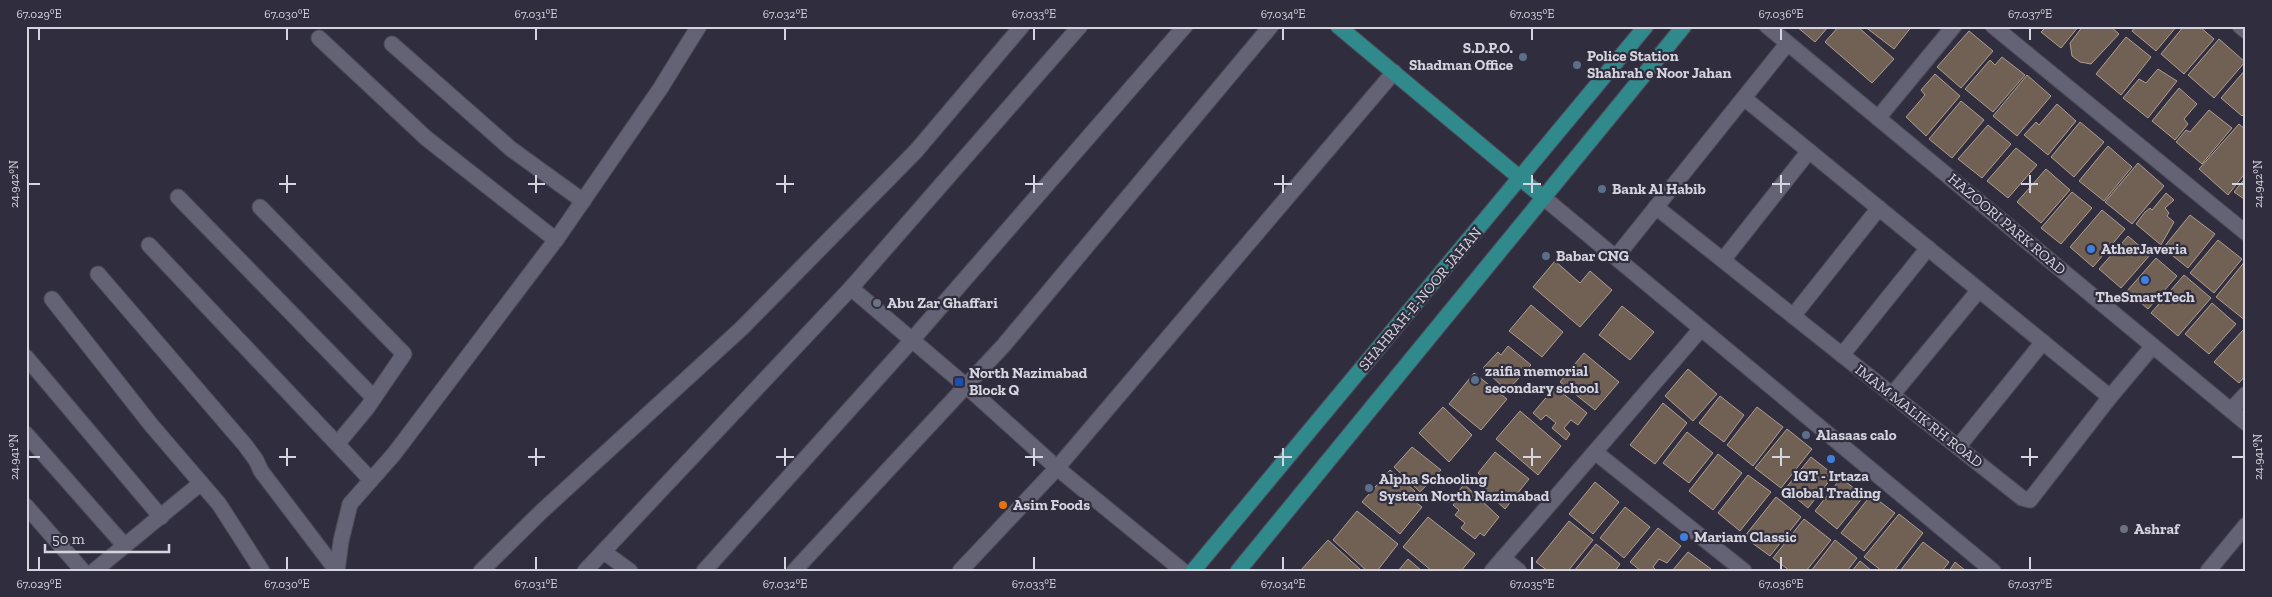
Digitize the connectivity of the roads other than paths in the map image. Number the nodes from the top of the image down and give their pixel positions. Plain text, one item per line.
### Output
1 (699, 26) edge
2 (1022, 26) edge
3 (1080, 26) edge
4 (1185, 26) edge
5 (1271, 26) edge
6 (1338, 26) edge
7 (1646, 26) edge
8 (1684, 26) edge
9 (1767, 26) edge
10 (1954, 26) edge
11 (1993, 26) edge
12 (2240, 26) edge
13 (2246, 30) edge
14 (319, 38) dead end
15 (392, 44) dead end
16 (1787, 44) junction
17 (1394, 72) junction
18 (1744, 98) junction
19 (1878, 118) junction
20 (1809, 151) junction
21 (1521, 179) junction
22 (178, 197) dead end
23 (1544, 198) junction
24 (583, 200) junction
25 (260, 207) dead end
26 (1656, 207) junction
27 (1879, 208) junction
28 (2246, 233) edge
29 (556, 240) junction
30 (149, 245) dead end
31 (1928, 248) junction
32 (1616, 257) junction
33 (1723, 260) junction
34 (98, 274) dead end
35 (851, 288) junction
36 (1979, 290) junction
37 (52, 299) dead end
38 (1793, 316) junction
39 (1700, 330) junction
40 (912, 340) junction
41 (2043, 342) junction
42 (2153, 346) junction
43 (1842, 355) junction
44 (26, 357) edge
45 (966, 386) junction
46 (2246, 394) edge
47 (1892, 395) junction
48 (2110, 397) junction
49 (374, 398) junction
50 (2230, 410) junction
51 (2246, 423) edge
52 (26, 434) edge
53 (338, 443) junction
54 (1958, 447) junction
55 (1595, 452) junction
56 (1057, 468) junction
57 (371, 480) junction
58 (201, 482) junction
59 (26, 506) edge
60 (162, 517) junction
61 (2246, 525) edge
62 (124, 545) junction
63 (604, 552) junction
64 (1503, 558) junction
65 (2212, 569) edge
66 (83, 571) edge
67 (94, 571) edge
68 (262, 571) edge
69 (337, 571) edge
70 (481, 571) edge
71 (585, 571) edge
72 (630, 571) edge
73 (704, 571) edge
74 (794, 571) edge
75 (960, 571) edge
76 (1183, 571) edge
77 (1194, 571) edge
78 (1238, 571) edge
79 (1492, 571) edge
80 (1519, 571) edge
81 (1744, 571) edge
82 (1993, 571) edge

1 - 24 street
2 - 70 street
3 - 35 street
4 - 40 street
5 - 45 street
6 - 17 main road
7 - 21 main road, SHAHRAH-E-NOOR JAHAN
8 - 23 main road, SHAHRAH-E-NOOR JAHAN
9 - 16 street, HAZOORI PARK ROAD
10 - 19 street
11 - 28 street
12 - 13 street
14 - 29 street
15 - 24 street
16 - 18 street
16 - 19 street, HAZOORI PARK ROAD
17 - 21 main road
17 - 56 street
18 - 20 street
18 - 26 street
19 - 42 street, HAZOORI PARK ROAD
20 - 27 street
20 - 33 street
21 - 23 main road
21 - 77 main road, SHAHRAH-E-NOOR JAHAN
22 - 49 street
23 - 32 street
23 - 78 main road, SHAHRAH-E-NOOR JAHAN
24 - 29 street
25 - 49 street
26 - 32 street
26 - 33 street, IMAM MALIK RH ROAD
27 - 31 street
27 - 38 street
29 - 57 street
30 - 53 street
31 - 36 street
31 - 43 street
32 - 39 street
33 - 38 street, IMAM MALIK RH ROAD
34 - 69 street
35 - 40 street
35 - 63 street
36 - 41 street
36 - 47 street
37 - 58 street
38 - 43 street, IMAM MALIK RH ROAD
39 - 55 street
39 - 82 street
40 - 45 street
40 - 73 street
41 - 48 street
41 - 54 street
42 - 48 street, IMAM MALIK RH ROAD
42 - 50 street, HAZOORI PARK ROAD
43 - 47 street, IMAM MALIK RH ROAD
44 - 60 street
45 - 56 street
45 - 74 street
46 - 50 street
47 - 54 street, IMAM MALIK RH ROAD
48 - 54 street, IMAM MALIK RH ROAD
49 - 53 street
50 - 51 street, HAZOORI PARK ROAD
52 - 62 street
53 - 57 street
55 - 64 street
55 - 81 street
56 - 75 street
56 - 76 street
57 - 69 street
58 - 60 street
58 - 68 street
59 - 66 street
60 - 62 street
61 - 65 street
62 - 67 street
63 - 71 street
63 - 72 street
64 - 79 street
64 - 80 street

